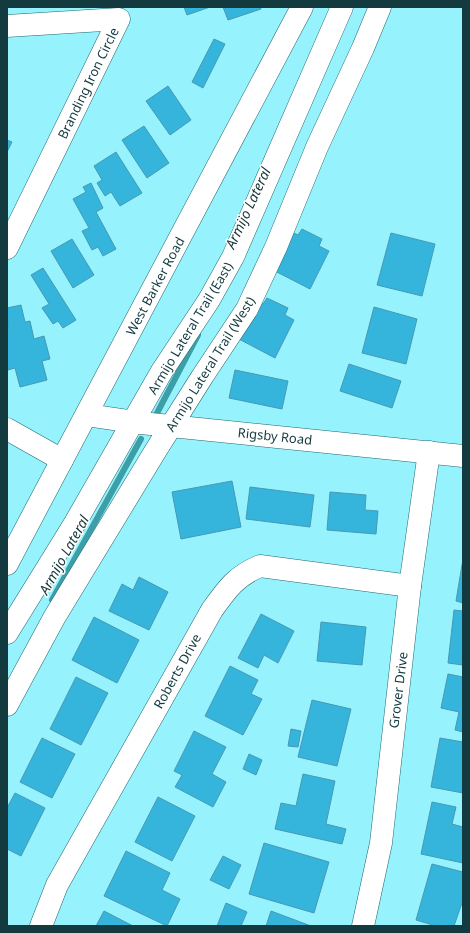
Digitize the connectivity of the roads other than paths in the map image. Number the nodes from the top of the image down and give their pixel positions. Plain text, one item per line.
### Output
1 (302, 7) edge
2 (342, 7) edge
3 (380, 7) edge
4 (7, 26) edge
5 (7, 248) edge
6 (87, 415) junction
7 (134, 421) junction
8 (171, 426) junction
9 (7, 429) edge
10 (429, 452) junction
11 (463, 456) edge
12 (62, 460) junction
13 (7, 564) edge
14 (410, 586) junction
15 (7, 633) edge
16 (7, 705) edge
17 (41, 926) edge
18 (363, 926) edge

1 - 6 street, West Barker Road
2 - 7 street, Armijo Lateral Trail (East)
3 - 8 street, Armijo Lateral Trail (West)
4 - 5 street, Branding Iron Circle
6 - 7 street, Rigsby Road
6 - 12 street, West Barker Road
7 - 8 street, Rigsby Road
7 - 15 street, Armijo Lateral Trail (East)
8 - 10 street, Rigsby Road
8 - 16 street, Armijo Lateral Trail (West)
9 - 12 street
10 - 11 street, Rigsby Road
10 - 14 street, Grover Drive
12 - 13 street, West Barker Road
14 - 17 street, Roberts Drive
14 - 18 street, Grover Drive

